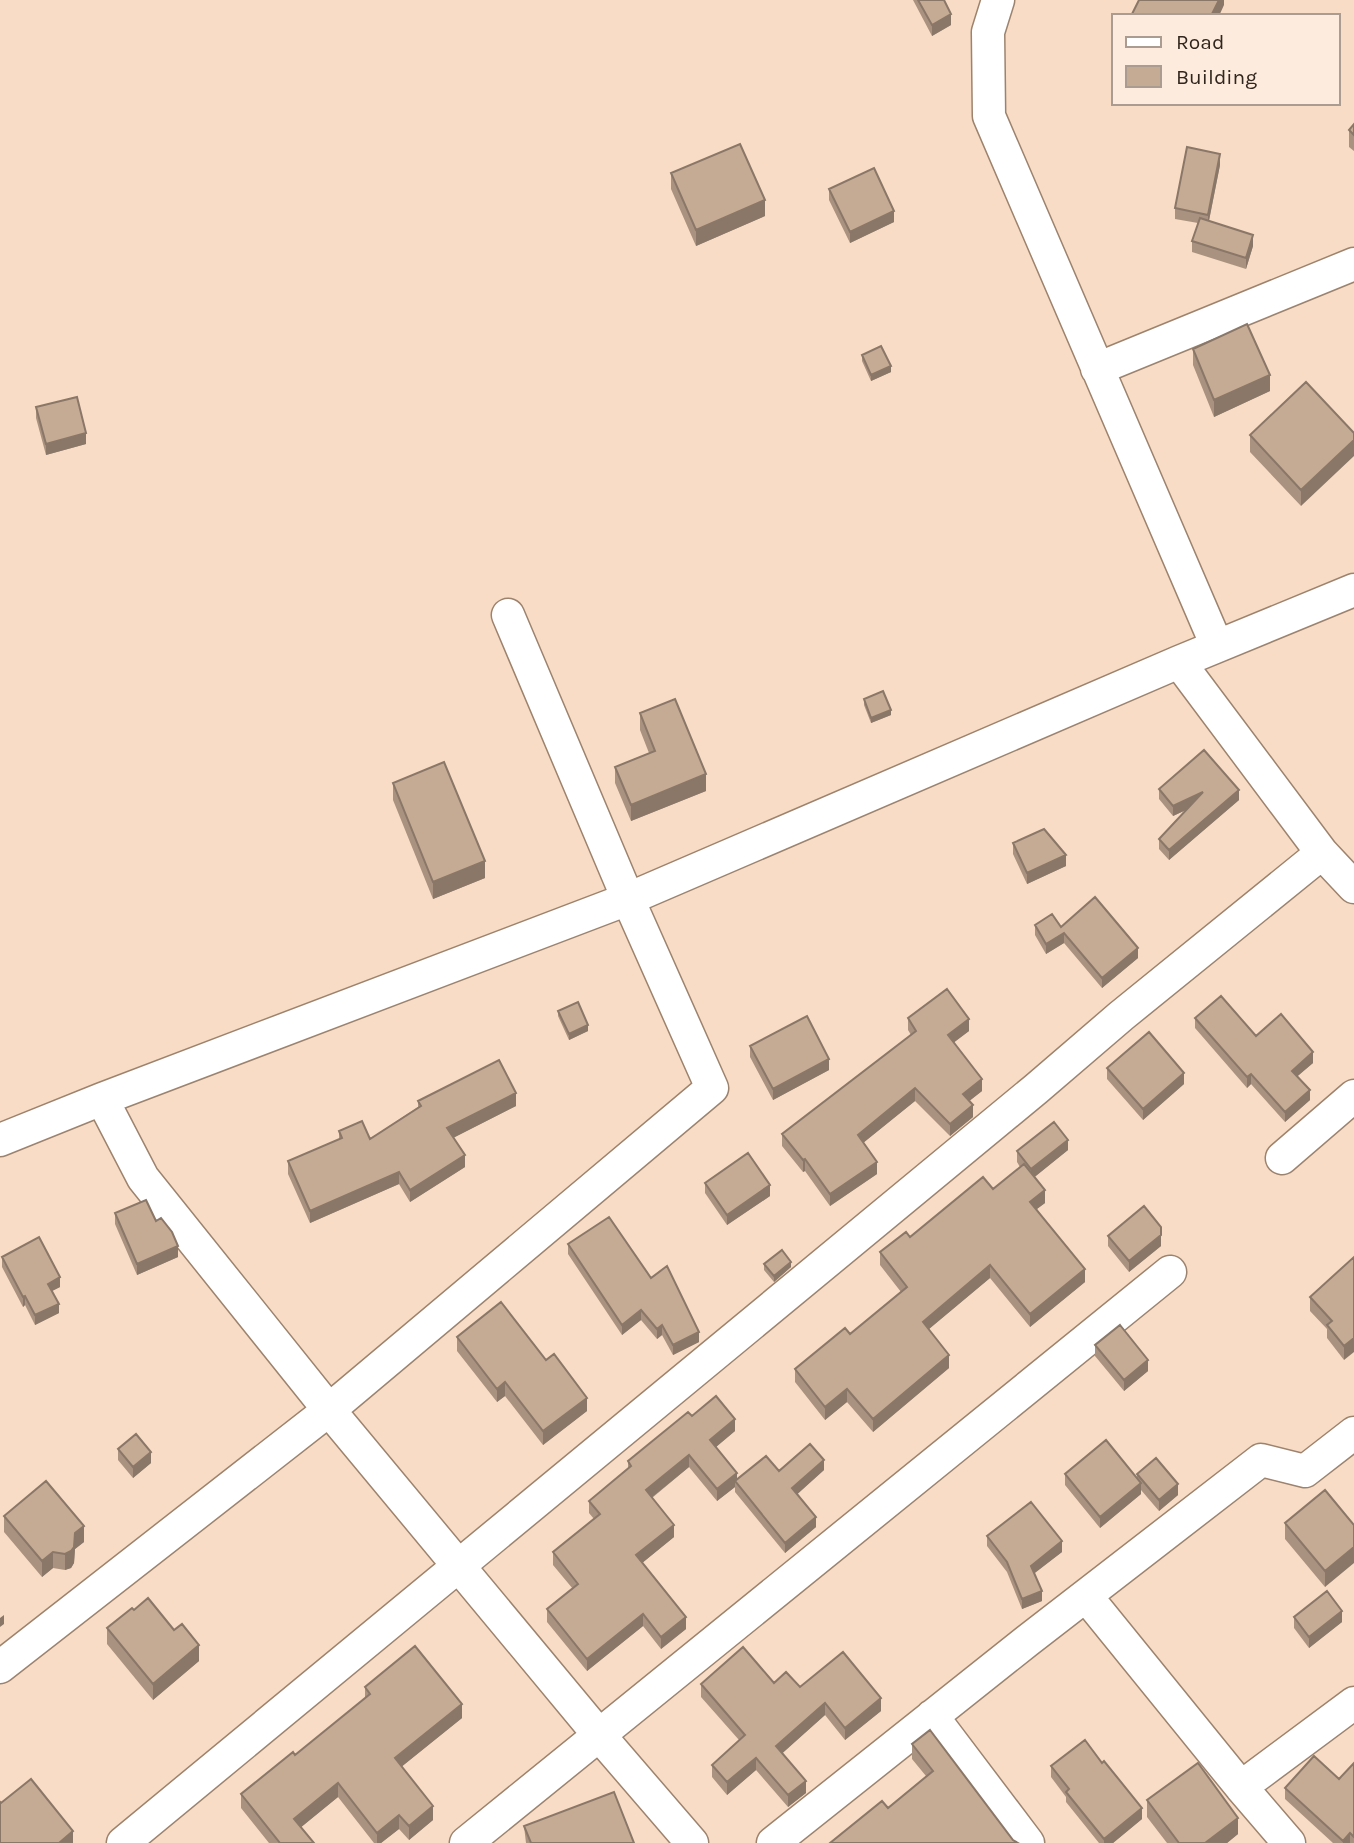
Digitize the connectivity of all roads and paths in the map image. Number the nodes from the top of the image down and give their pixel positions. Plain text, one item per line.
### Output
1 (998, 0) edge
2 (1354, 264) edge
3 (1097, 369) junction
4 (1354, 590) edge
5 (508, 615) dead end
6 (1217, 646) junction
7 (1179, 662) junction
8 (1322, 853) junction
9 (1354, 887) edge
10 (628, 899) junction
11 (1354, 1096) edge
12 (102, 1099) junction
13 (0, 1140) edge
14 (1282, 1158) dead end
15 (1170, 1272) dead end
16 (329, 1410) junction
17 (1354, 1433) edge
18 (459, 1568) junction
19 (1086, 1595) junction
20 (0, 1667) edge
21 (1354, 1703) edge
22 (932, 1716) junction
23 (599, 1735) junction
24 (1241, 1787) junction
25 (123, 1843) edge
26 (466, 1843) edge
27 (692, 1843) edge
28 (773, 1843) edge
29 (1028, 1843) edge
30 (1289, 1843) edge

1 - 3 street
2 - 3 street
3 - 6 street
4 - 6 street
5 - 10 street
6 - 7 street
7 - 8 street
7 - 10 street
8 - 9 street
8 - 18 street
10 - 12 street
10 - 16 street
11 - 14 street
12 - 13 street
12 - 16 street
15 - 23 street
16 - 18 street
16 - 20 street
17 - 19 street
18 - 23 street
18 - 25 street
19 - 22 street
19 - 24 street
21 - 24 street
22 - 28 street
22 - 29 street
23 - 26 street
23 - 27 street
24 - 30 street

